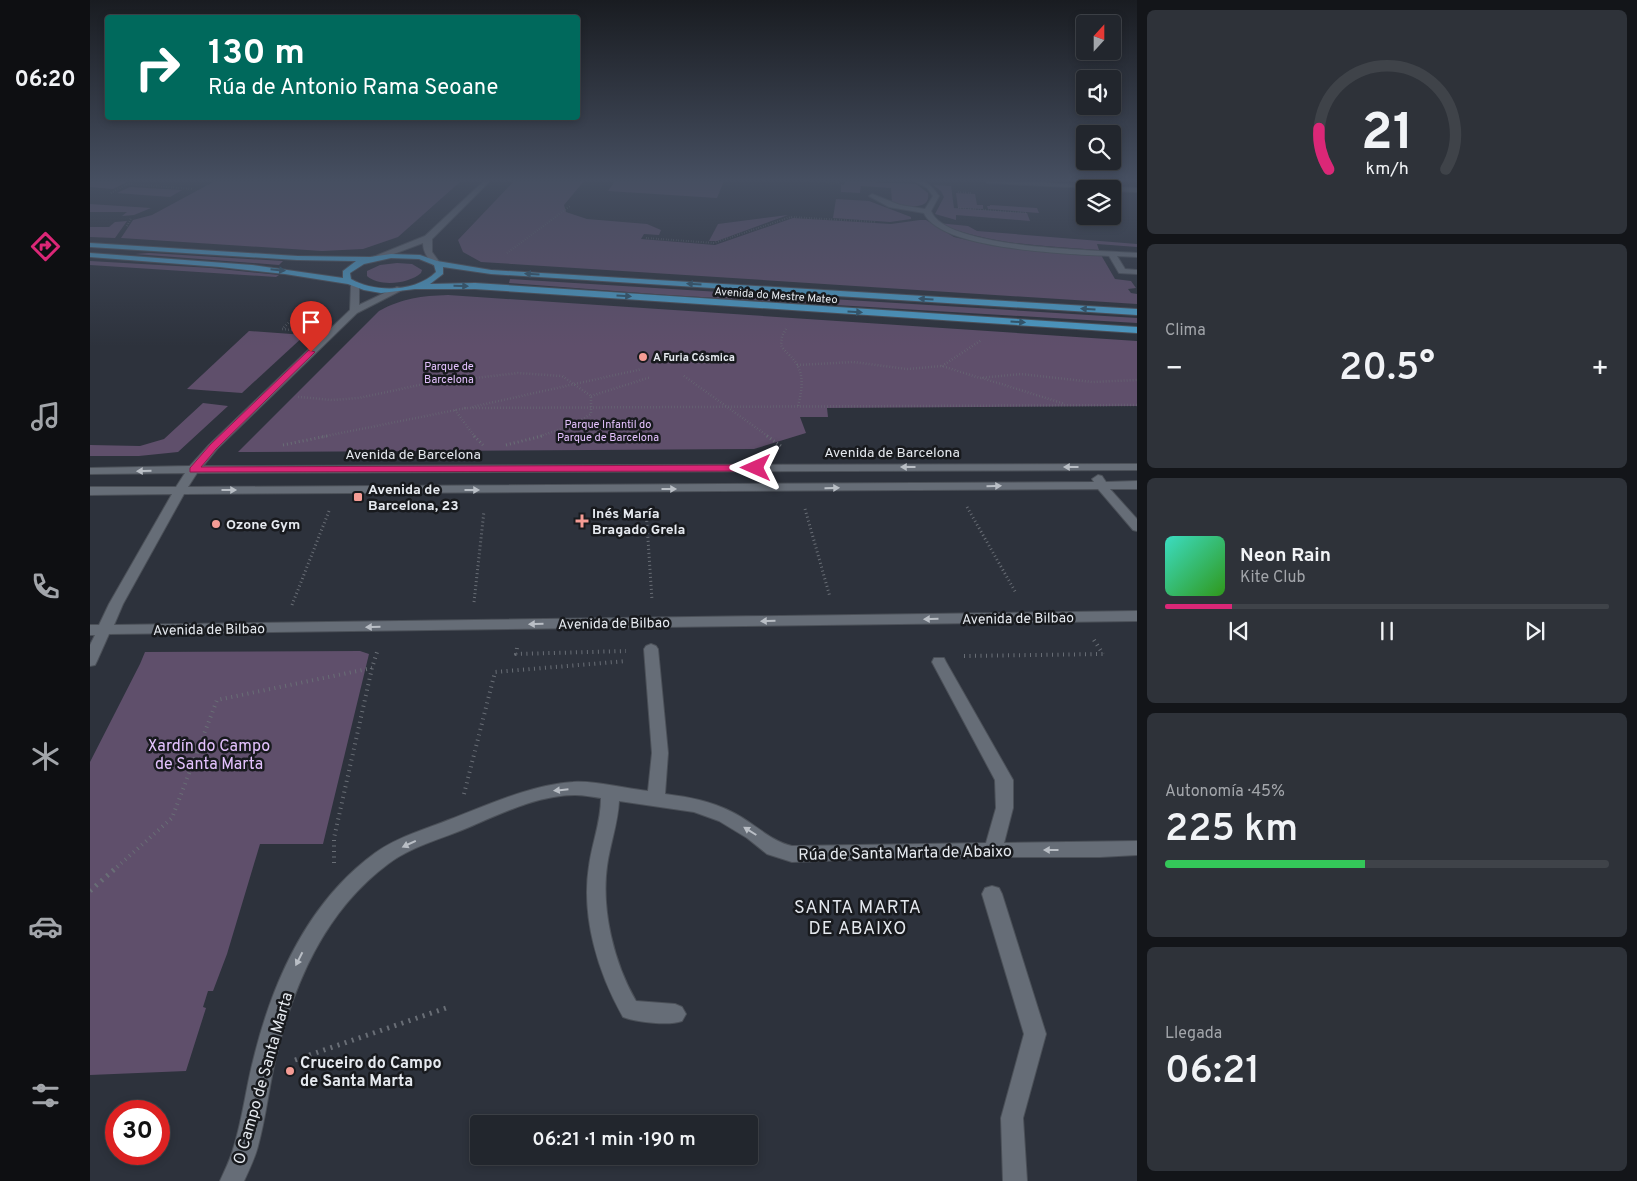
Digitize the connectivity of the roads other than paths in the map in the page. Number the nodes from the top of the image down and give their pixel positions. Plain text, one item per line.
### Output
1 (959, 236) edge
2 (428, 238) joint
3 (90, 245) edge
4 (1111, 253) junction
5 (90, 255) edge
6 (1137, 255) edge
7 (372, 259) junction
8 (436, 263) junction
9 (1137, 272) edge
10 (352, 284) junction
11 (413, 287) junction
12 (400, 289) junction
13 (354, 311) junction
14 (1137, 312) edge
15 (1137, 330) edge
16 (1137, 466) edge
17 (1102, 467) junction
18 (646, 468) junction
19 (193, 470) junction
20 (90, 471) edge
21 (1101, 485) junction
22 (1137, 485) edge
23 (648, 489) junction
24 (180, 490) junction
25 (90, 491) edge
26 (1137, 527) edge
27 (1137, 616) edge
28 (97, 630) edge
29 (652, 654) road end
30 (90, 661) edge
31 (939, 662) dead end
32 (610, 792) junction
33 (656, 798) junction
34 (1137, 848) edge
35 (992, 851) junction
36 (992, 894) dead end
37 (675, 1014) dead end
38 (232, 1181) edge
39 (1015, 1181) edge

1 - 4 street
2 - 7 street
2 - 8 street
3 - 7 main road
4 - 6 street
4 - 9 street
5 -> 10 main road
7 - 8 main road, Avenida do Mestre Mateo
7 - 10 main road
8 - 11 main road
14 -> 8 main road, Avenida do Mestre Mateo
10 - 12 main road
10 - 13 street
11 - 12 main road
11 -> 15 main road, Avenida do Mestre Mateo
12 - 13 street
13 - 19 street
16 - 17 street, Avenida de Barcelona
17 -> 18 street, Avenida de Barcelona
17 - 21 street
18 - 19 street, Avenida de Barcelona
18 - 23 street
19 -> 20 street, Avenida de Barcelona
19 - 24 street
21 - 22 street
23 -> 21 street
21 - 26 street
24 -> 23 street
24 - 25 street
24 - 28 street
27 -> 28 street, Avenida de Bilbao
28 - 30 street
29 - 33 street
31 - 35 street
32 - 33 street, Rúa de Santa Marta de Abaixo
32 - 37 street
32 -> 38 street, O Campo de Santa Marta
35 -> 33 street, Rúa de Santa Marta de Abaixo
34 -> 35 street, Rúa de Santa Marta de Abaixo
36 - 39 street

